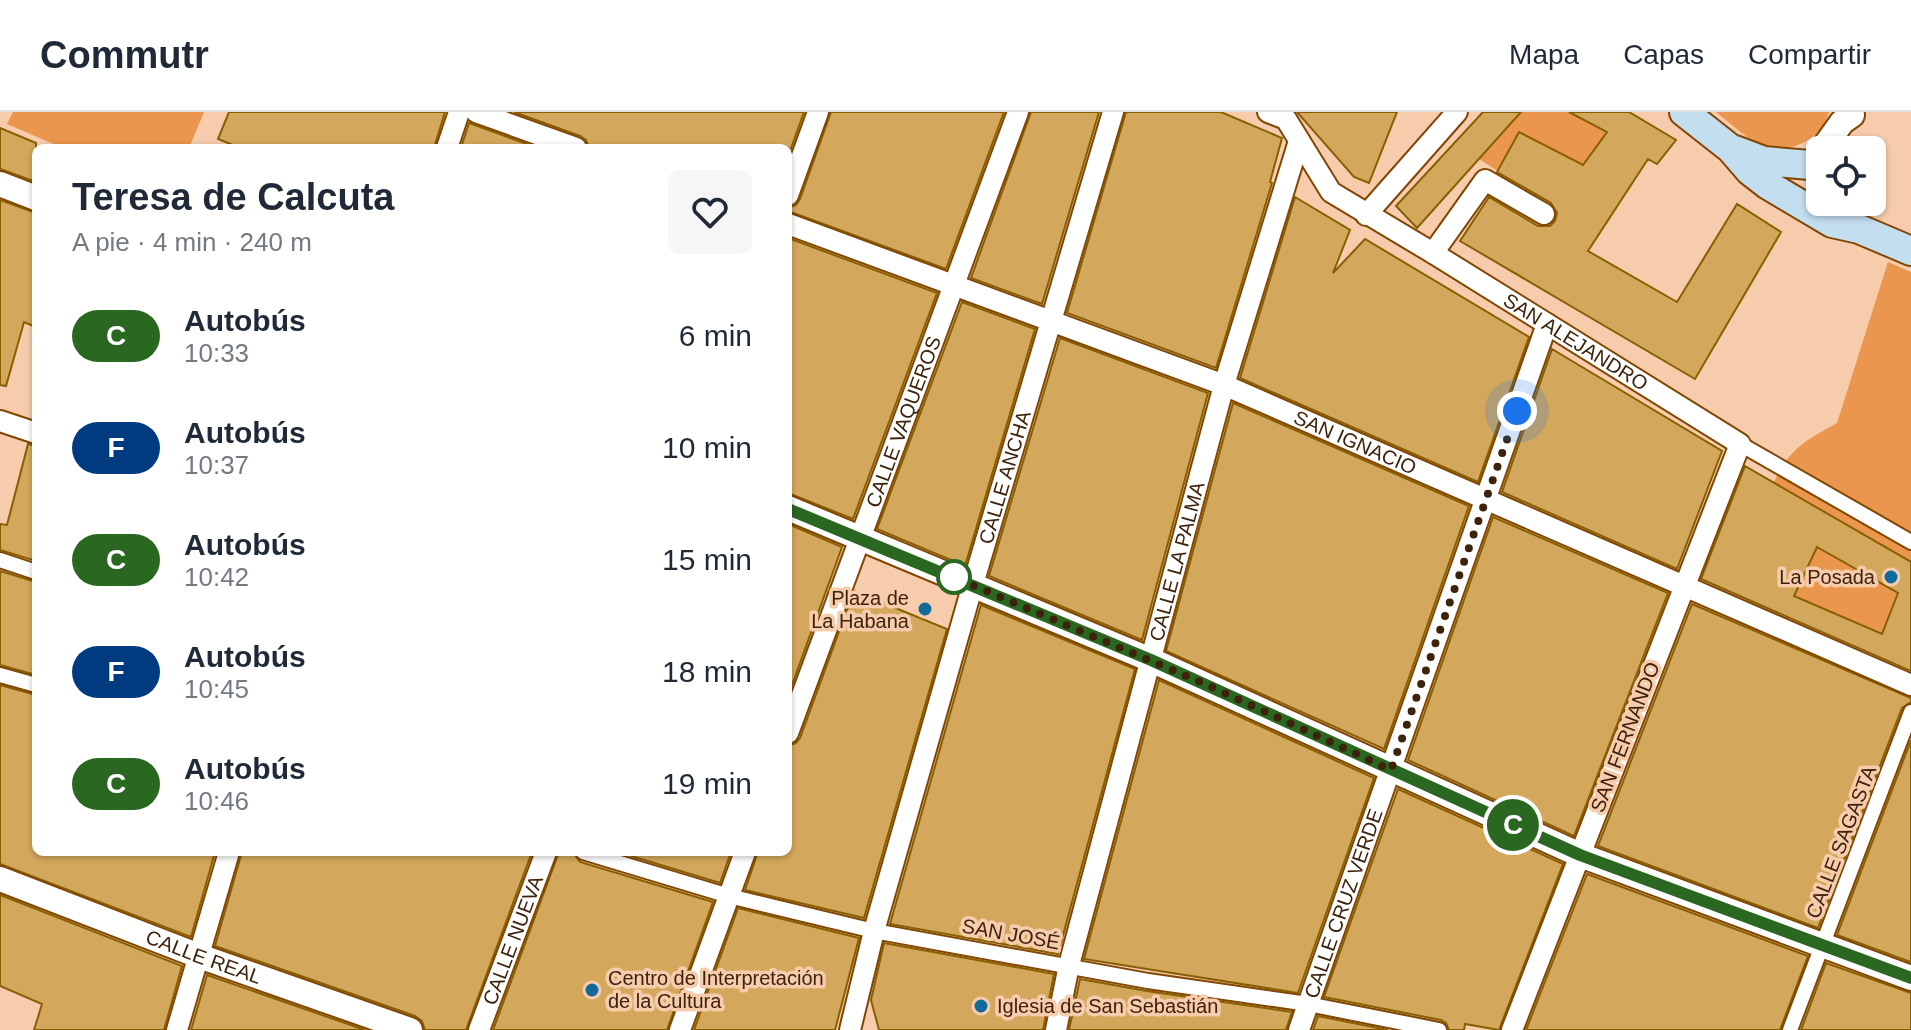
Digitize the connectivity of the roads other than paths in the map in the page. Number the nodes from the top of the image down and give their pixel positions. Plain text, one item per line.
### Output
1 (459, 112) edge
2 (476, 112) edge
3 (818, 112) edge
4 (1018, 112) edge
5 (1113, 112) edge
6 (1268, 112) edge
7 (1457, 112) edge
8 (1684, 112) edge
9 (1853, 113) edge
10 (1832, 136) edge
11 (1849, 136) edge
12 (1299, 141) junction
13 (448, 144) edge
14 (565, 144) edge
15 (1731, 149) junction
16 (1806, 161) edge
17 (1806, 166) edge
18 (0, 184) edge
19 (792, 184) edge
20 (32, 196) edge
21 (1803, 200) edge
22 (1544, 214) dead end
23 (1366, 215) junction
24 (1849, 216) edge
25 (792, 225) edge
26 (1859, 229) junction
27 (1911, 251) edge
28 (1433, 253) junction
29 (955, 285) junction
30 (1051, 320) junction
31 (1547, 324) junction
32 (1224, 385) junction
33 (0, 421) edge
34 (32, 432) edge
35 (1740, 444) junction
36 (1487, 498) junction
37 (792, 510) edge
38 (858, 539) junction
39 (1911, 542) edge
40 (0, 560) edge
41 (32, 571) edge
42 (973, 584) junction
43 (1683, 584) junction
44 (1151, 660) junction
45 (0, 675) edge
46 (32, 684) edge
47 (1911, 685) edge
48 (1911, 712) edge
49 (792, 722) edge
50 (1391, 770) junction
51 (1580, 855) junction
52 (228, 856) edge
53 (544, 856) edge
54 (596, 856) edge
55 (744, 856) edge
56 (0, 879) edge
57 (729, 896) junction
58 (874, 931) junction
59 (1824, 944) junction
60 (199, 956) junction
61 (1069, 965) junction
62 (1911, 978) edge
63 (1308, 1004) junction
64 (177, 1030) edge
65 (410, 1030) edge
66 (479, 1030) edge
67 (680, 1030) edge
68 (850, 1030) edge
69 (1056, 1030) edge
70 (1299, 1030) edge
71 (1439, 1030) edge
72 (1512, 1030) edge
73 (1790, 1030) edge

1 - 13 street
2 - 14 street
3 - 19 street
4 - 29 street, CALLE VAQUEROS
5 - 30 street, CALLE ANCHA
6 - 12 street, SAN ALEJANDRO
7 - 23 street
8 - 15 main road
9 - 10 street
9 - 11 street
12 - 23 street, SAN ALEJANDRO
12 - 32 street, CALLE LA PALMA
15 - 16 main road
15 - 21 main road
17 - 21 main road
18 - 20 street
21 - 26 main road
22 - 28 street
23 - 28 street, SAN ALEJANDRO
24 - 26 main road
25 - 29 street, SAN IGNACIO
26 - 27 main road
28 - 31 street, SAN ALEJANDRO
29 - 30 street, SAN IGNACIO
29 - 38 street, CALLE VAQUEROS
30 - 32 street, SAN IGNACIO
30 - 42 street, CALLE ANCHA
31 - 35 street, SAN ALEJANDRO
31 - 36 street, CALLE CRUZ VERDE
32 - 36 street, SAN IGNACIO
32 - 44 street, CALLE LA PALMA
33 - 34 street
35 - 39 street, SAN ALEJANDRO
35 - 43 street, SAN FERNANDO
36 - 43 street, SAN IGNACIO
36 - 50 street, CALLE CRUZ VERDE
37 - 38 street
38 - 42 street
38 - 49 street, CALLE VAQUEROS
40 - 41 street
42 - 44 street
42 - 58 street, CALLE ANCHA
43 - 47 street, SAN IGNACIO
43 - 51 street, SAN FERNANDO
44 - 50 street
44 - 61 street, CALLE LA PALMA
45 - 46 street
48 - 59 street, CALLE SAGASTA
50 - 51 street
50 - 63 street, CALLE CRUZ VERDE
51 - 59 street
51 - 72 street, SAN FERNANDO
52 - 60 street
53 - 66 street, CALLE NUEVA
54 - 57 street, SAN JOSÉ
55 - 57 street
56 - 60 street, CALLE REAL
57 - 58 street, SAN JOSÉ
57 - 67 street
58 - 61 street, SAN JOSÉ
58 - 68 street, CALLE ANCHA
59 - 62 street
59 - 73 street, CALLE SAGASTA
60 - 64 street
60 - 65 street, CALLE REAL
61 - 63 street, SAN JOSÉ
61 - 69 street, CALLE LA PALMA
63 - 70 street, CALLE CRUZ VERDE
63 - 71 street, SAN JOSÉ

